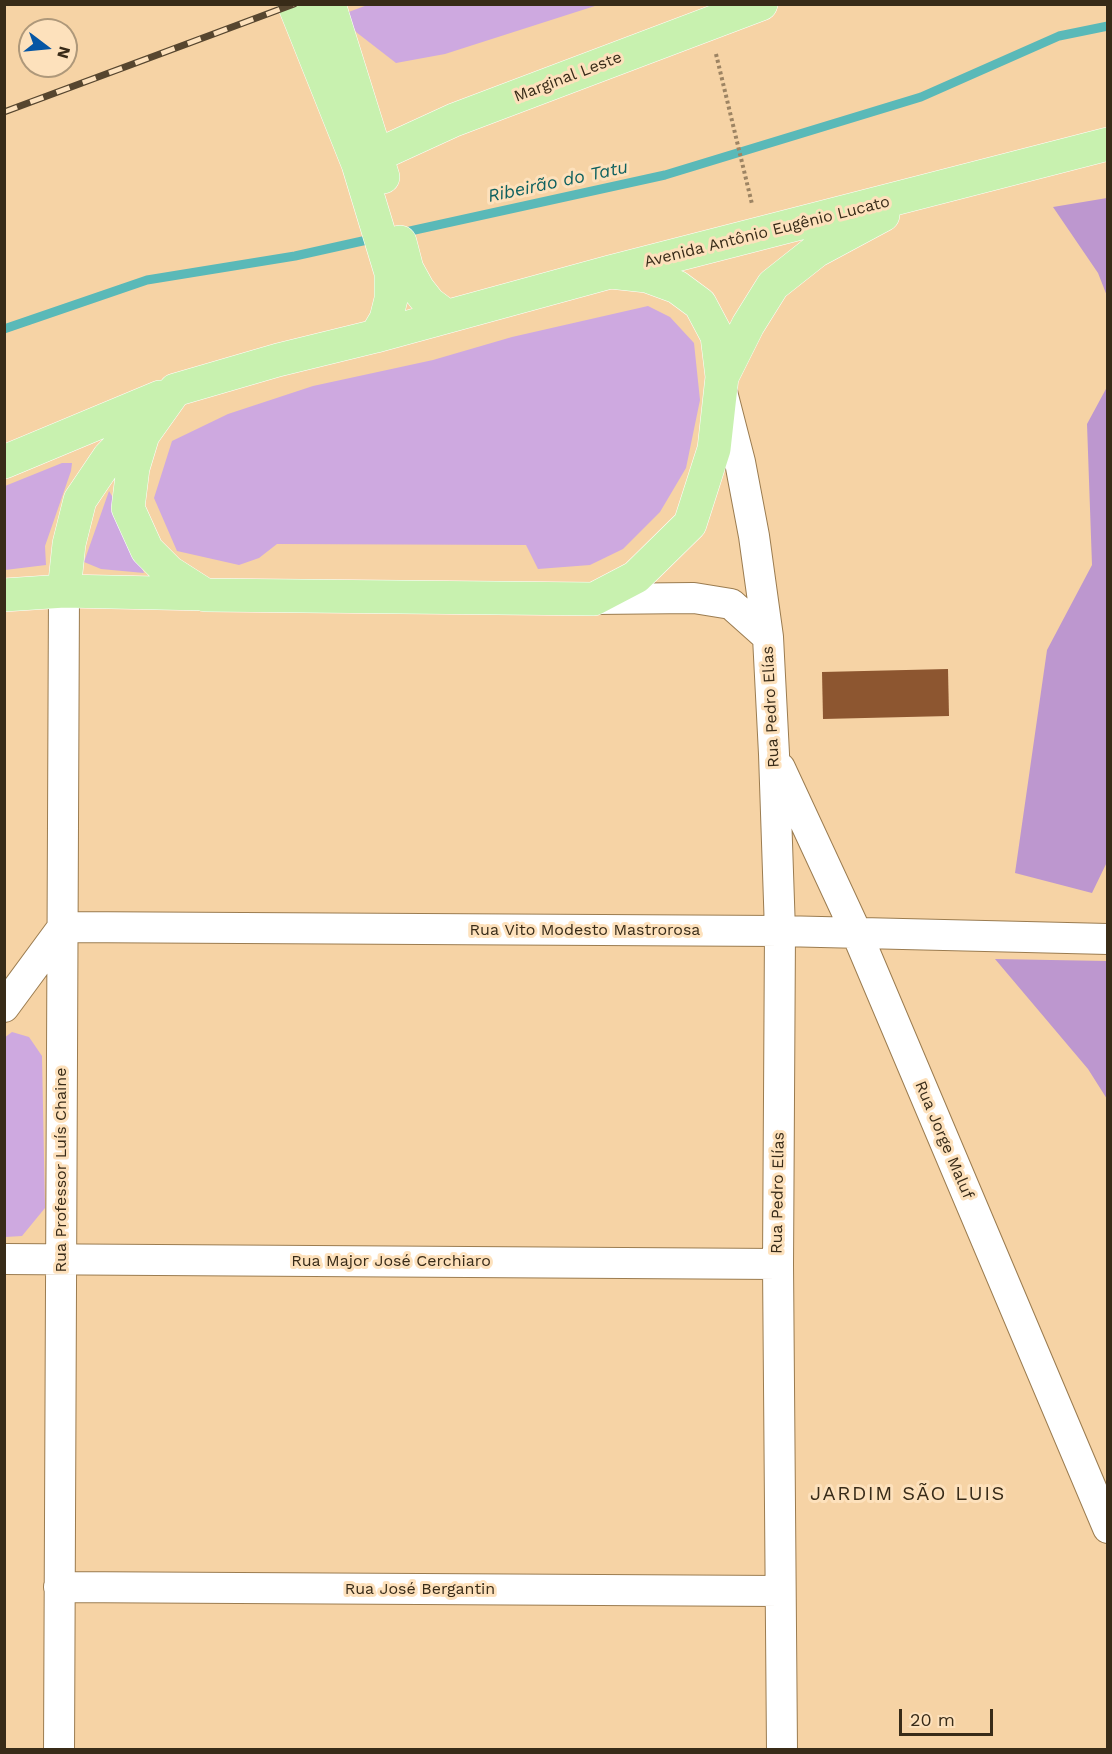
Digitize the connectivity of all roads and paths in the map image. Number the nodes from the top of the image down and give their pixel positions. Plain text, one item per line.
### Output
1 (294, 4) edge
2 (329, 4) edge
3 (761, 4) edge
4 (716, 52) dead end
5 (1107, 144) edge
6 (369, 160) junction
7 (924, 192) junction
8 (751, 202) dead end
9 (399, 271) junction
10 (610, 272) junction
11 (445, 315) junction
12 (376, 336) junction
13 (721, 382) junction
14 (176, 390) junction
15 (4, 462) edge
16 (64, 591) junction
17 (4, 595) edge
18 (205, 595) junction
19 (594, 599) junction
20 (768, 637) junction
21 (774, 754) junction
22 (63, 927) junction
23 (780, 931) junction
24 (857, 934) junction
25 (1107, 939) edge
26 (4, 1007) edge
27 (4, 1258) edge
28 (61, 1259) junction
29 (778, 1264) junction
30 (1107, 1528) edge
31 (59, 1587) junction
32 (780, 1591) junction
33 (59, 1749) edge
34 (782, 1749) edge

1 - 6 main road
2 - 6 main road
3 - 6 main road, Marginal Leste
4 - 8 path
5 - 7 main road, Avenida Antônio Eugênio Lucato
6 - 9 main road
7 - 10 main road, Avenida Antônio Eugênio Lucato
7 - 13 main road, Avenida Antônio Eugênio Lucato
9 - 11 main road
9 - 12 main road
10 - 11 main road, Avenida Antônio Eugênio Lucato
10 - 13 main road
11 - 12 main road, Avenida Antônio Eugênio Lucato
12 - 14 main road, Avenida Antônio Eugênio Lucato
13 - 19 main road
13 - 20 street, Rua Pedro Elías
14 - 15 main road, Avenida Antônio Eugênio Lucato
14 - 16 main road
14 - 18 main road
16 - 17 main road
16 - 18 main road
16 - 22 street, Rua Professor Luís Chaine
18 - 19 main road
19 - 20 street, Rua Pedro Elías
20 - 21 street, Rua Pedro Elías
21 - 23 street, Rua Pedro Elías
21 - 24 street, Rua Jorge Maluf
22 - 23 street, Rua Vito Modesto Mastrorosa
22 - 26 street
22 - 28 street, Rua Professor Luís Chaine
23 - 24 street, Rua Vito Modesto Mastrorosa
23 - 29 street, Rua Pedro Elías
24 - 25 street, Rua Vito Modesto Mastrorosa
24 - 30 street, Rua Jorge Maluf
27 - 28 street, Rua Major José Cerchiaro
28 - 29 street, Rua Major José Cerchiaro
28 - 31 street, Rua Professor Luís Chaine
29 - 32 street, Rua Pedro Elías
31 - 32 street, Rua José Bergantin
31 - 33 street, Rua Professor Luís Chaine
32 - 34 street, Rua Pedro Elías

